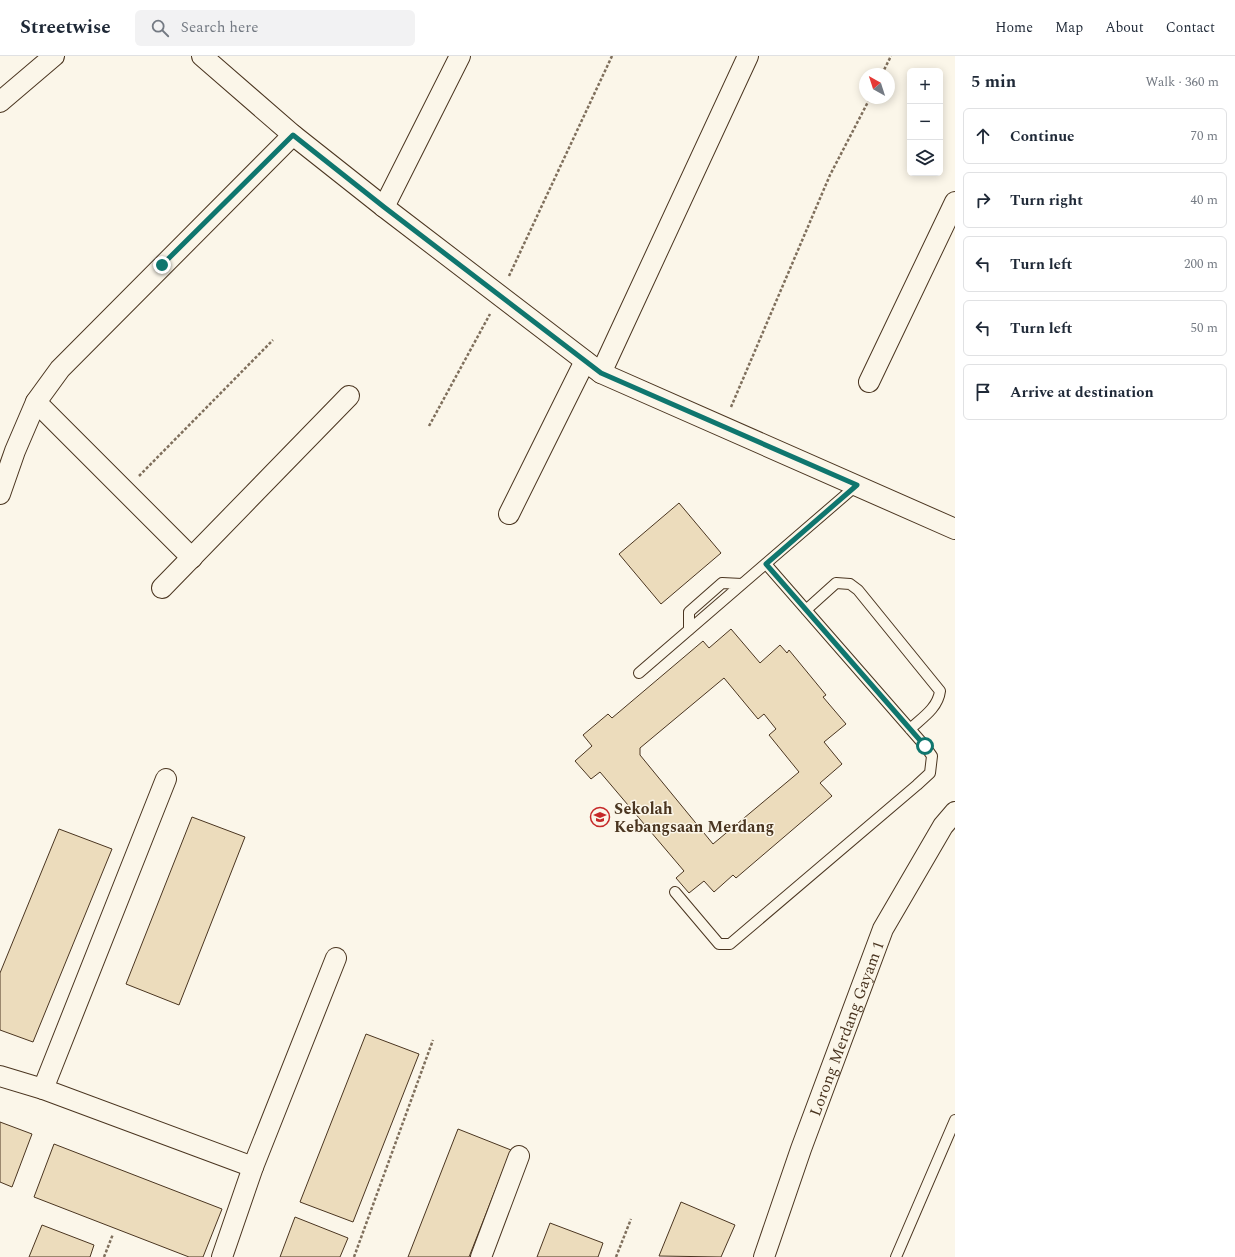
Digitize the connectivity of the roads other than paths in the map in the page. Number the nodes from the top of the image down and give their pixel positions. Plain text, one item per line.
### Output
1 (54, 56) edge
2 (460, 56) edge
3 (748, 56) edge
4 (203, 57) edge
5 (0, 102) edge
6 (293, 135) junction
7 (955, 202) edge
8 (384, 207) junction
9 (593, 367) junction
10 (869, 382) dead end
11 (349, 396) dead end
12 (36, 402) junction
13 (857, 485) junction
14 (0, 494) edge
15 (509, 514) dead end
16 (955, 529) edge
17 (192, 558) junction
18 (766, 564) junction
19 (742, 584) junction
20 (162, 588) dead end
21 (806, 610) junction
22 (689, 630) junction
23 (639, 673) dead end
24 (910, 729) junction
25 (166, 779) dead end
26 (955, 812) edge
27 (675, 892) dead end
28 (336, 958) dead end
29 (0, 1076) edge
30 (43, 1089) junction
31 (955, 1120) edge
32 (951, 1140) edge
33 (519, 1156) dead end
34 (253, 1167) junction
35 (222, 1257) edge
36 (481, 1257) edge
37 (764, 1257) edge
38 (896, 1257) edge

1 - 5 street
2 - 8 street
3 - 9 street
4 - 6 street
6 - 8 street
6 - 12 street
7 - 10 street
8 - 9 street
9 - 13 street
9 - 15 street
11 - 17 street
12 - 14 street
12 - 17 street
13 - 16 street
13 - 18 lane
17 - 20 street
18 - 19 lane
18 - 21 lane
19 - 22 lane
19 - 22 lane
21 - 24 lane
21 - 24 lane
22 - 23 lane
24 - 27 lane
25 - 30 street
26 - 37 street, Lorong Merdang Gayam 1
28 - 34 street
29 - 30 street
30 - 34 street
31 - 32 lane
32 - 38 lane
33 - 36 street
34 - 35 street

